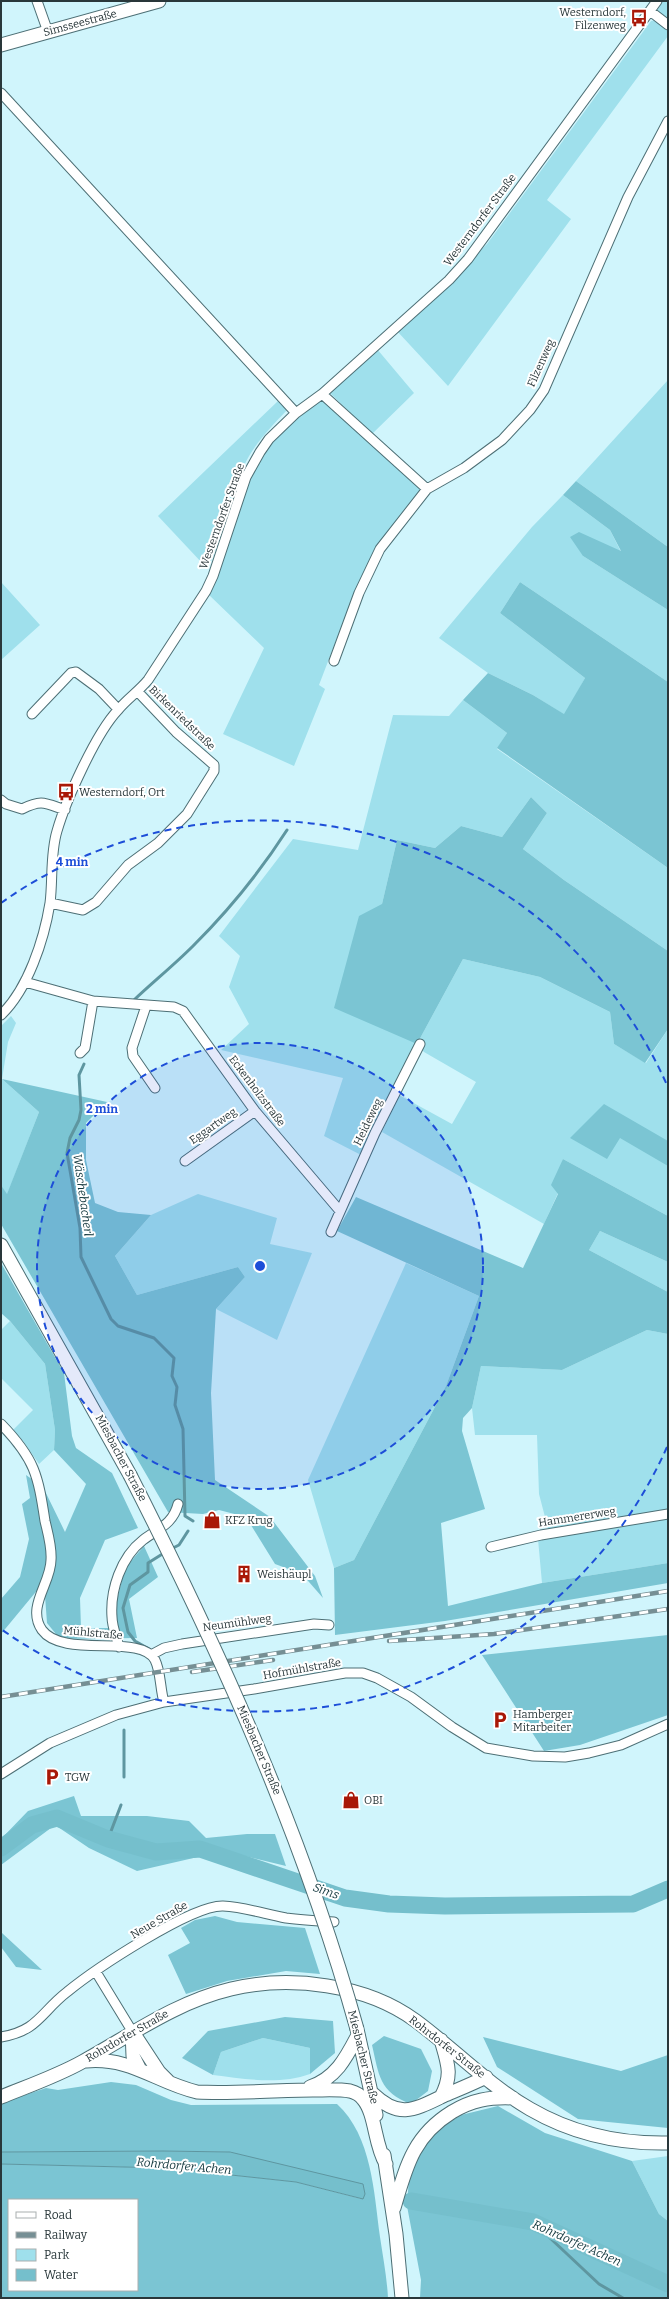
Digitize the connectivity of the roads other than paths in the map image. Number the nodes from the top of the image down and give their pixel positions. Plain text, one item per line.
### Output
1 (37, 1) edge
2 (159, 1) edge
3 (657, 1) edge
4 (650, 11) junction
5 (668, 25) edge
6 (48, 32) junction
7 (1, 45) edge
8 (1, 93) edge
9 (668, 121) edge
10 (322, 394) junction
11 (296, 413) junction
12 (427, 489) junction
13 (334, 661) dead end
14 (138, 692) junction
15 (118, 709) junction
16 (32, 714) dead end
17 (1, 800) edge
18 (65, 810) junction
19 (50, 903) junction
20 (25, 982) junction
21 (93, 1001) junction
22 (146, 1006) junction
23 (1, 1016) edge
24 (420, 1044) dead end
25 (80, 1053) dead end
26 (155, 1088) dead end
27 (255, 1111) junction
28 (185, 1161) dead end
29 (340, 1211) junction
30 (331, 1232) dead end
31 (1, 1245) edge
32 (1, 1424) edge
33 (178, 1504) dead end
34 (668, 1514) edge
35 (491, 1547) dead end
36 (330, 1625) dead end
37 (119, 1647) junction
38 (151, 1655) junction
39 (164, 1702) junction
40 (668, 1724) edge
41 (1, 1774) edge
42 (334, 1922) dead end
43 (96, 1972) junction
44 (132, 2031) junction
45 (357, 2032) junction
46 (1, 2037) edge
47 (441, 2040) junction
48 (83, 2062) junction
49 (139, 2068) junction
50 (488, 2079) junction
51 (170, 2083) junction
52 (302, 2090) junction
53 (373, 2094) junction
54 (1, 2097) edge
55 (441, 2097) junction
56 (513, 2098) junction
57 (474, 2100) junction
58 (668, 2143) edge
59 (386, 2164) junction
60 (393, 2212) junction
61 (402, 2298) edge

1 - 6 street
2 - 6 main road, Simsseestraße
3 - 4 street, Westerndorfer Straße
4 - 5 street
4 - 10 street, Westerndorfer Straße
6 - 7 main road, Simsseestraße
8 - 11 street
9 - 12 street, Filzenweg
10 - 11 street, Westerndorfer Straße
10 - 12 street
11 - 14 street, Westerndorfer Straße
12 - 13 street
14 - 15 street, Westerndorfer Straße
14 - 19 street, Birkenriedstraße
15 - 16 street
15 - 18 street, Westerndorfer Straße
17 - 18 street
18 - 19 street, Westerndorfer Straße
19 - 20 street, Westerndorfer Straße
20 - 21 street, Eckenholzstraße
20 - 23 street, Westerndorfer Straße
21 - 22 street, Eckenholzstraße
21 - 25 street
22 - 26 street
22 - 27 street, Eckenholzstraße
24 - 29 street, Heideweg
27 - 28 street, Eggartweg
27 - 29 street, Eckenholzstraße
29 - 30 street, Heideweg
31 - 45 main road, Miesbacher Straße, bridge
32 - 37 street, Mühlstraße
33 - 37 street
34 - 35 street, Hammererweg
36 - 38 street, Neumühlweg
37 - 38 street, Mühlstraße
38 - 39 street
39 - 40 street, Hofmühlstraße
39 - 41 street, Hofmühlstraße
42 - 43 street, Neue Straße
43 - 44 street
43 - 46 street, Neue Straße
44 - 47 main road, Rohrdorfer Straße
44 - 48 main road, Rohrdorfer Straße
44 - 49 main road
44 - 51 main road
45 - 52 main road
45 - 53 main road, Miesbacher Straße
47 - 50 main road, Rohrdorfer Straße
47 - 55 main road
48 - 49 main road
48 - 54 main road, Rohrdorfer Straße
49 - 51 main road
50 - 55 main road
50 - 56 main road, Rohrdorfer Straße
50 - 57 main road
51 - 52 main road
52 - 59 main road
53 - 55 main road
53 - 59 main road, Miesbacher Straße
56 - 57 main road
56 - 58 main road, Rohrdorfer Straße
57 - 60 main road
59 - 60 main road, Miesbacher Straße
60 - 61 main road, Miesbacher Straße

